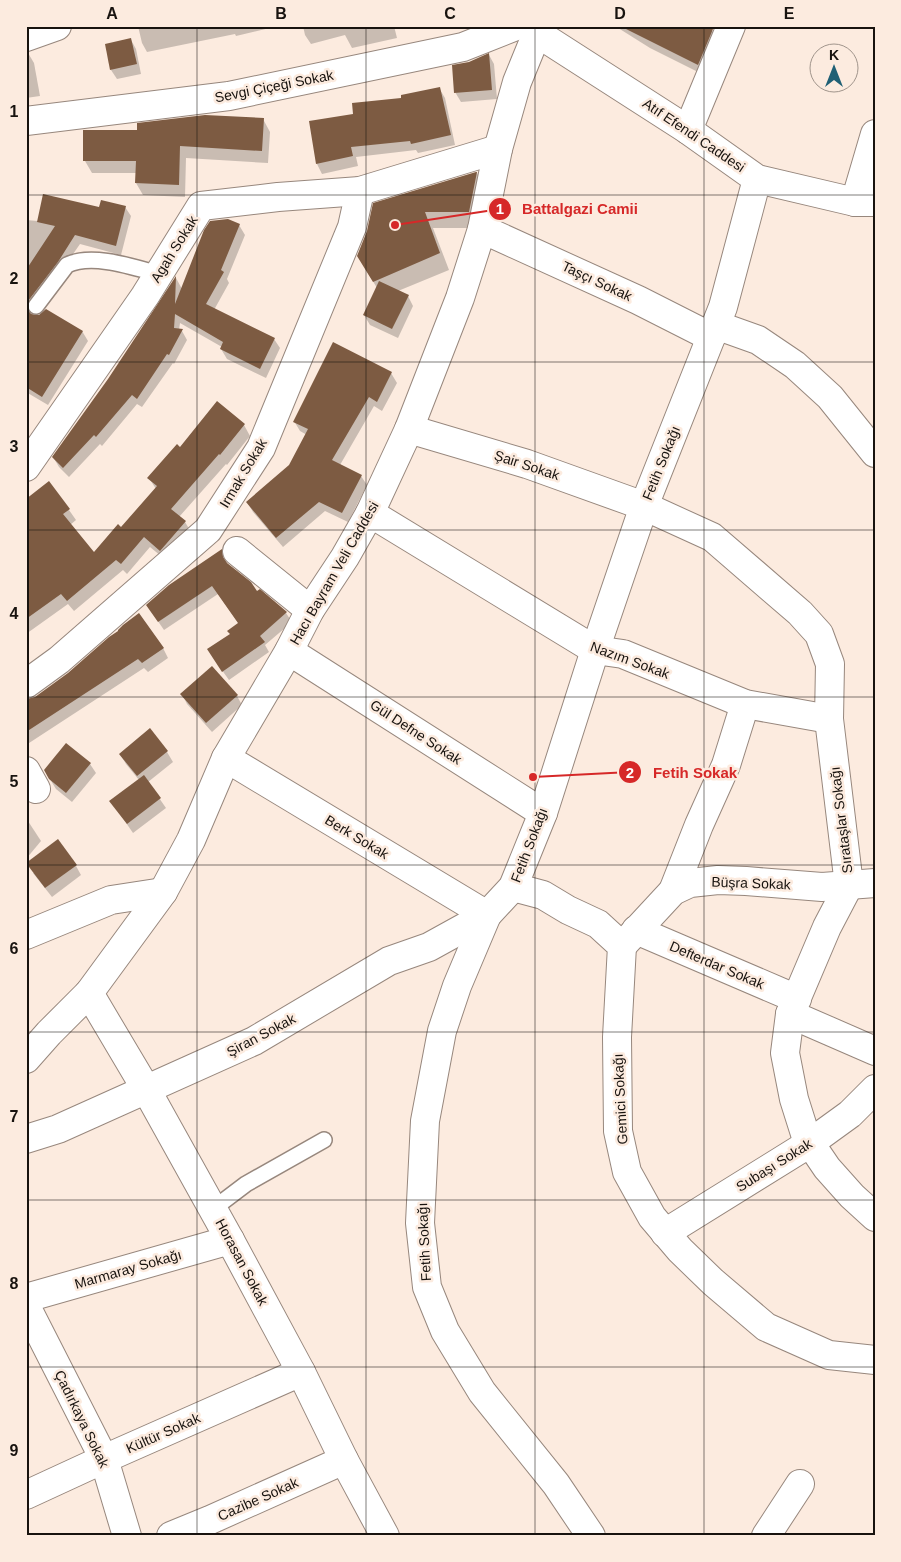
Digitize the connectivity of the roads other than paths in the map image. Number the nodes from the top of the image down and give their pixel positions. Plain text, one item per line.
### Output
1 (57, 26) edge
2 (732, 26) edge
3 (528, 29) edge
4 (26, 37) edge
5 (26, 121) edge
6 (688, 130) junction
7 (875, 134) edge
8 (498, 150) junction
9 (757, 179) junction
10 (360, 191) junction
11 (865, 202) edge
12 (482, 228) junction
13 (159, 274) junction
14 (36, 306) dead end
15 (713, 331) junction
16 (409, 429) junction
17 (871, 442) edge
18 (26, 467) edge
19 (644, 506) junction
20 (370, 513) junction
21 (237, 551) dead end
22 (310, 610) junction
23 (595, 650) junction
24 (289, 652) junction
25 (26, 684) edge
26 (745, 704) junction
27 (828, 719) junction
28 (226, 758) junction
29 (542, 813) junction
30 (862, 884) edge
31 (514, 887) junction
32 (673, 891) junction
33 (163, 892) junction
34 (487, 916) junction
35 (26, 935) edge
36 (629, 938) junction
37 (89, 993) junction
38 (794, 1006) junction
39 (875, 1051) edge
40 (26, 1059) edge
41 (146, 1089) junction
42 (875, 1089) edge
43 (26, 1139) edge
44 (324, 1140) dead end
45 (810, 1143) junction
46 (213, 1209) junction
47 (875, 1216) edge
48 (665, 1233) junction
49 (230, 1240) junction
50 (26, 1298) edge
51 (26, 1306) edge
52 (875, 1360) edge
53 (301, 1372) junction
54 (104, 1459) junction
55 (344, 1460) junction
56 (800, 1484) dead end
57 (26, 1496) edge
58 (127, 1536) edge
59 (171, 1536) edge
60 (385, 1536) edge
61 (591, 1536) edge
62 (766, 1536) edge

1 - 4 street
2 - 6 street
3 - 5 street, Sevgi Çiçeği Sokak
3 - 6 street, Atıf Efendi Caddesi
3 - 8 street, Hacı Bayram Veli Caddesi
6 - 9 street, Atıf Efendi Caddesi
7 - 11 street
8 - 10 street, Agah Sokak
8 - 12 street, Hacı Bayram Veli Caddesi
9 - 11 street, Atıf Efendi Caddesi
9 - 15 street, Fetih Sokağı
10 - 13 street, Agah Sokak
10 - 25 street, Irmak Sokak
12 - 15 street, Taşçı Sokak
12 - 16 street, Hacı Bayram Veli Caddesi
13 - 14 lane
13 - 18 street, Agah Sokak
15 - 17 street, Taşçı Sokak
15 - 19 street, Fetih Sokağı
16 - 19 street, Şair Sokak
16 - 20 street, Hacı Bayram Veli Caddesi
19 - 23 street, Fetih Sokağı
19 - 27 street, Sırataşlar Sokağı
20 - 22 street, Hacı Bayram Veli Caddesi
20 - 23 street, Nazım Sokak
21 - 22 street
22 - 24 street, Hacı Bayram Veli Caddesi
23 - 26 street, Nazım Sokak
23 - 29 street, Fetih Sokağı
24 - 28 street, Hacı Bayram Veli Caddesi
24 - 29 street, Gül Defne Sokak
26 - 27 street, Nazım Sokak
26 - 32 street
27 - 30 street, Sırataşlar Sokağı
28 - 33 street, Hacı Bayram Veli Caddesi
28 - 34 street, Berk Sokak
29 - 31 street, Fetih Sokağı
30 - 32 street, Büşra Sokak
30 - 38 street, Sırataşlar Sokağı
31 - 34 street, Fetih Sokağı
31 - 36 street
32 - 36 street, Büşra Sokak
33 - 35 street
33 - 37 street, Hacı Bayram Veli Caddesi
34 - 41 street, Şiran Sokak
34 - 61 street, Fetih Sokağı
36 - 38 street, Defterdar Sokak
36 - 48 street, Gemici Sokağı
37 - 40 street, Hacı Bayram Veli Caddesi
37 - 41 street, Horasan Sokak
38 - 39 street, Defterdar Sokak
38 - 45 street, Sırataşlar Sokağı
41 - 43 street, Şiran Sokak
41 - 46 street, Horasan Sokak
42 - 45 street, Subaşı Sokak
44 - 46 lane
45 - 47 street, Sırataşlar Sokağı
45 - 48 street, Subaşı Sokak
46 - 49 street, Horasan Sokak
48 - 52 street, Gemici Sokağı
49 - 50 street, Marmaray Sokağı
49 - 53 street, Horasan Sokak
51 - 54 street, Çadırkaya Sokak
53 - 54 street, Kültür Sokak
53 - 55 street, Horasan Sokak
54 - 57 street, Kültür Sokak
54 - 58 street, Çadırkaya Sokak
55 - 59 street, Cazibe Sokak
55 - 60 street, Horasan Sokak
56 - 62 street

